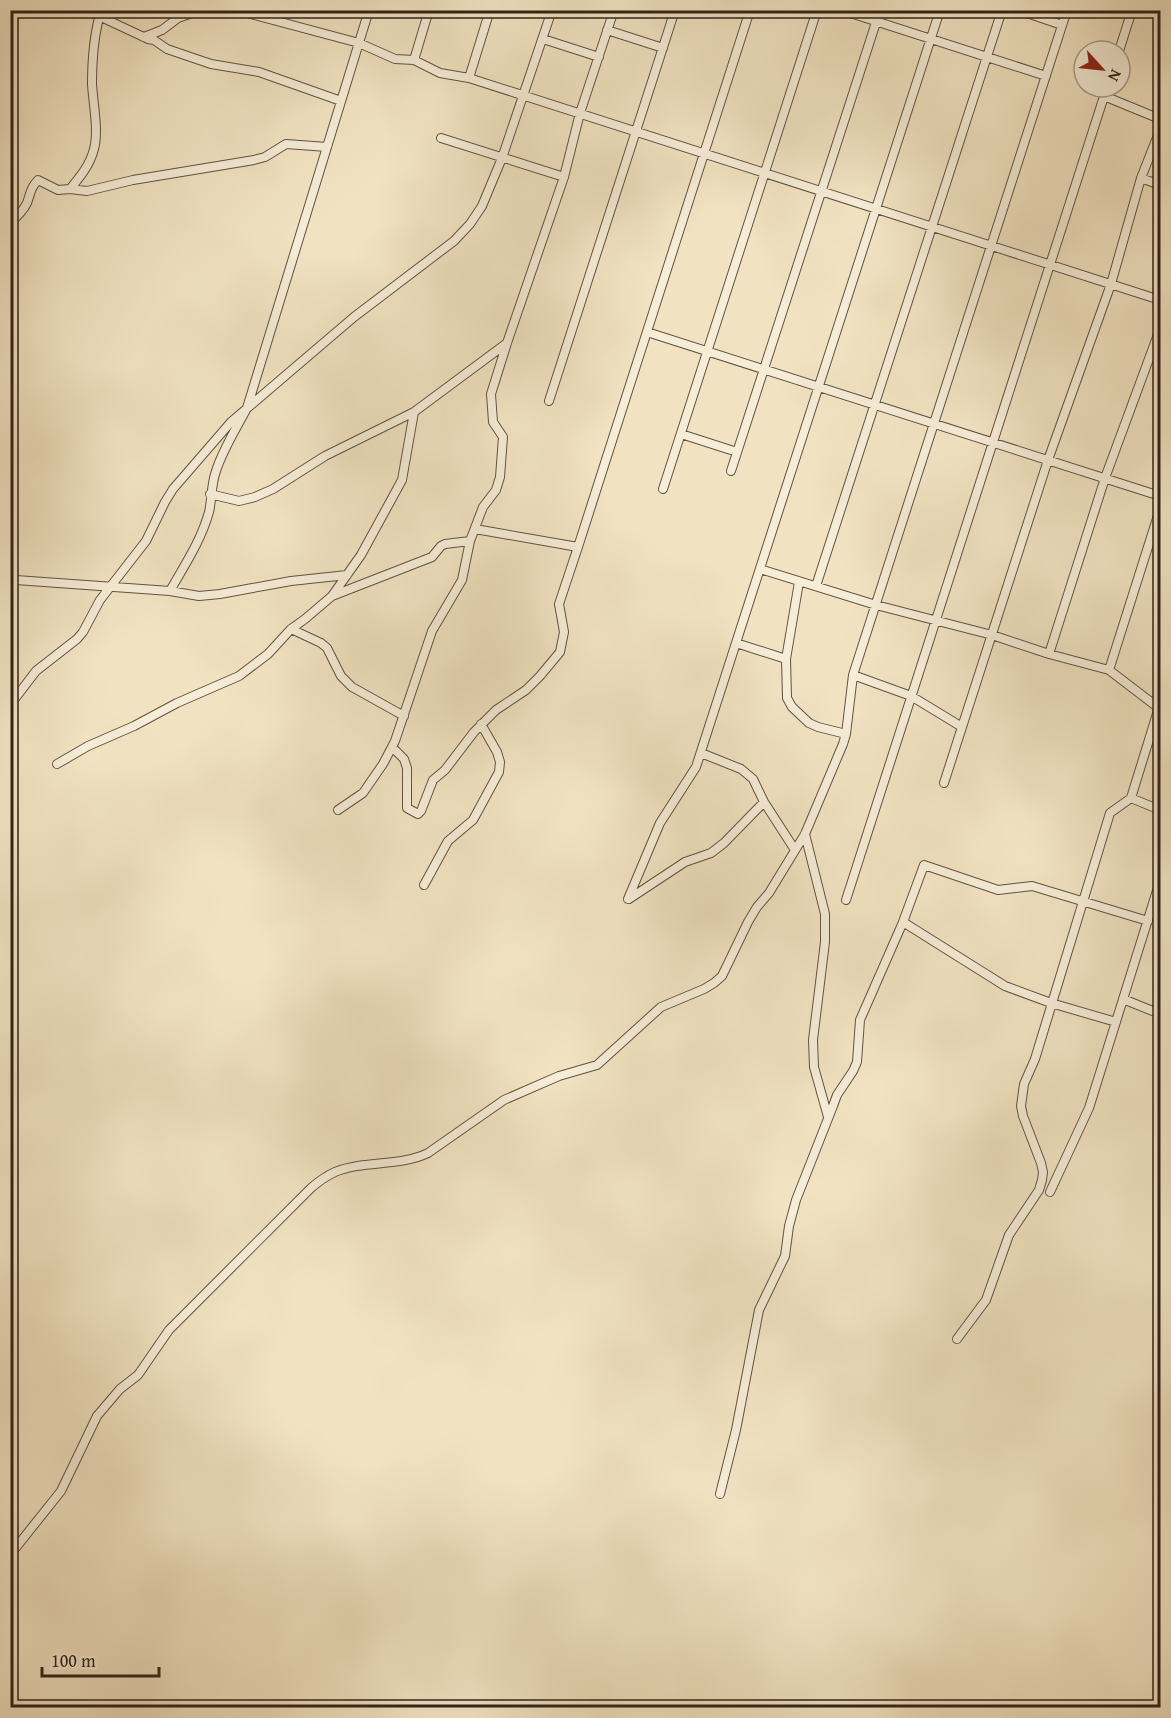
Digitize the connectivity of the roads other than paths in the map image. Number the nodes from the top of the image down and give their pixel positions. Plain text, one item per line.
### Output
1 (86, 10) edge
2 (201, 10) edge
3 (236, 10) edge
4 (369, 10) edge
5 (429, 10) edge
6 (490, 10) edge
7 (552, 10) edge
8 (614, 10) edge
9 (675, 10) edge
10 (750, 10) edge
11 (817, 10) edge
12 (841, 10) edge
13 (880, 10) edge
14 (940, 10) edge
15 (1002, 10) edge
16 (1018, 10) edge
17 (1067, 10) edge
18 (1132, 10) edge
19 (100, 14) edge
20 (876, 22) junction
21 (1062, 25) junction
22 (607, 30) junction
23 (144, 37) junction
24 (543, 39) junction
25 (931, 39) junction
26 (1123, 39) edge
27 (358, 44) junction
28 (663, 48) junction
29 (599, 57) junction
30 (987, 57) junction
31 (414, 60) junction
32 (1046, 76) junction
33 (469, 78) junction
34 (525, 96) junction
35 (1103, 99) edge
36 (1111, 99) edge
37 (341, 101) junction
38 (580, 113) junction
39 (1161, 119) edge
40 (1161, 130) edge
41 (636, 131) junction
42 (441, 138) dead end
43 (327, 147) junction
44 (705, 153) junction
45 (502, 158) junction
46 (765, 172) junction
47 (564, 177) junction
48 (1141, 178) junction
49 (1161, 185) edge
50 (70, 189) junction
51 (822, 190) junction
52 (876, 208) junction
53 (10, 223) edge
54 (932, 226) junction
55 (991, 245) junction
56 (1050, 264) junction
57 (1111, 284) junction
58 (1161, 300) edge
59 (1161, 329) edge
60 (647, 332) junction
61 (507, 343) junction
62 (708, 351) junction
63 (764, 369) junction
64 (819, 387) junction
65 (549, 401) dead end
66 (875, 405) junction
67 (247, 408) junction
68 (414, 412) junction
69 (934, 423) junction
70 (681, 434) junction
71 (993, 442) junction
72 (737, 452) junction
73 (1048, 460) junction
74 (731, 471) dead end
75 (1105, 478) junction
76 (663, 489) dead end
77 (210, 494) junction
78 (1161, 496) edge
79 (1161, 509) edge
80 (475, 529) junction
81 (470, 542) junction
82 (578, 547) junction
83 (760, 569) junction
84 (347, 575) junction
85 (10, 582) edge
86 (799, 582) junction
87 (816, 586) junction
88 (109, 587) junction
89 (170, 591) junction
90 (332, 596) junction
91 (876, 605) junction
92 (936, 620) junction
93 (291, 628) junction
94 (992, 634) junction
95 (736, 643) junction
96 (1049, 654) junction
97 (786, 659) junction
98 (1109, 670) junction
99 (853, 675) junction
100 (911, 696) junction
101 (10, 705) edge
102 (1160, 707) edge
103 (404, 716) junction
104 (482, 724) junction
105 (962, 727) junction
106 (846, 734) junction
107 (392, 747) junction
108 (701, 753) junction
109 (57, 764) dead end
110 (944, 783) dead end
111 (1131, 798) junction
112 (764, 802) junction
113 (338, 810) dead end
114 (1161, 810) edge
115 (805, 834) junction
116 (795, 850) junction
117 (1161, 881) edge
118 (424, 885) dead end
119 (846, 900) dead end
120 (1083, 901) junction
121 (1148, 921) junction
122 (903, 922) junction
123 (1123, 999) junction
124 (1051, 1003) junction
125 (1161, 1014) edge
126 (1116, 1022) junction
127 (828, 1117) junction
128 (1050, 1192) dead end
129 (957, 1339) dead end
130 (720, 1494) dead end
131 (10, 1555) edge

1 - 19 street
2 - 23 street
3 - 27 street
4 - 27 street
5 - 31 street
6 - 33 street
7 - 24 street
8 - 22 street
9 - 28 street
10 - 44 street
11 - 46 street
12 - 20 street
13 - 20 street
14 - 25 street
15 - 30 street
16 - 21 street
17 - 21 street
18 - 26 street
19 - 23 street
19 - 50 street
20 - 25 street
20 - 51 street
21 - 32 street
22 - 28 street
22 - 29 street
23 - 37 street
24 - 29 street
24 - 34 street
25 - 30 street
25 - 52 street
27 - 31 street
27 - 37 street
28 - 41 street
29 - 38 street
30 - 32 street
30 - 54 street
31 - 33 street
32 - 55 street
33 - 34 street
34 - 38 street
34 - 45 street
35 - 56 street
36 - 39 street
37 - 43 street
38 - 41 street
38 - 47 street
40 - 48 street
41 - 44 street
41 - 65 street
42 - 45 street
43 - 50 street
43 - 67 street
44 - 46 street
44 - 60 street
45 - 47 street
45 - 67 street
46 - 51 street
46 - 62 street
47 - 61 street
48 - 49 street
48 - 57 street
50 - 53 street
51 - 52 street
51 - 63 street
52 - 54 street
52 - 64 street
54 - 55 street
54 - 66 street
55 - 56 street
55 - 69 street
56 - 57 street
56 - 71 street
57 - 58 street
57 - 73 street
59 - 75 street
60 - 62 street
60 - 82 street
61 - 68 street
61 - 80 street
62 - 63 street
62 - 70 street
63 - 64 street
63 - 72 street
64 - 66 street
64 - 83 street
66 - 69 street
66 - 87 street
67 - 77 street
67 - 88 street
68 - 77 street
68 - 84 street
69 - 71 street
69 - 91 street
70 - 72 street
70 - 76 street
71 - 73 street
71 - 92 street
72 - 74 street
73 - 75 street
73 - 94 street
75 - 78 street
75 - 96 street
77 - 89 street
79 - 98 street
80 - 81 street
80 - 82 street
81 - 90 street
81 - 103 street
82 - 104 street
83 - 86 street
83 - 95 street
84 - 89 street
84 - 90 street
85 - 88 street
86 - 87 street
86 - 97 street
87 - 91 street
88 - 89 street
88 - 101 street
90 - 93 street
91 - 92 street
91 - 99 street
92 - 94 street
92 - 100 street
93 - 103 street
93 - 109 street
94 - 96 street
94 - 105 street
95 - 97 street
95 - 108 street
96 - 98 street
97 - 106 street
98 - 102 street
99 - 100 street
99 - 106 street
100 - 105 street
100 - 119 street
102 - 111 street
103 - 107 street
104 - 107 street
104 - 118 street
105 - 110 street
106 - 115 street
107 - 113 street
108 - 112 street
108 - 112 street
111 - 114 street
111 - 120 street
112 - 116 street
115 - 116 street
115 - 127 street
116 - 131 street
117 - 121 street
120 - 121 street
120 - 122 street
120 - 124 street
121 - 123 street
122 - 124 street
122 - 127 street
123 - 125 street
123 - 126 street
124 - 126 street
124 - 129 street
126 - 128 street
127 - 130 street

